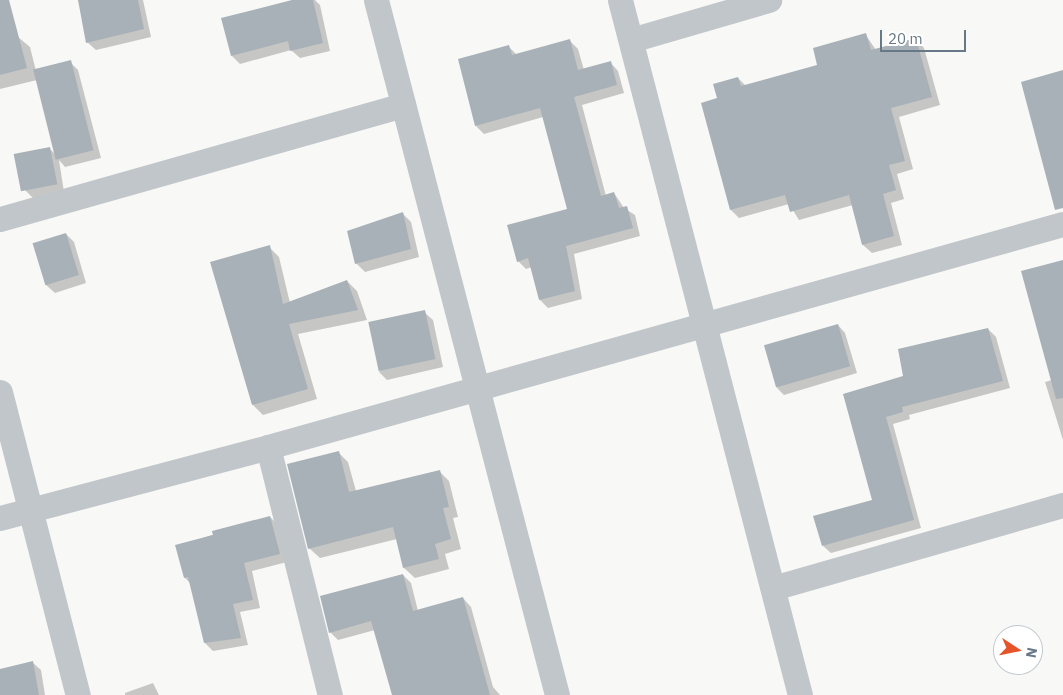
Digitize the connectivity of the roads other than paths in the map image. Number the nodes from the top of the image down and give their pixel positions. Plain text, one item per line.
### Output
1 (376, 0) edge
2 (620, 0) edge
3 (768, 0) edge
4 (631, 40) junction
5 (403, 105) junction
6 (0, 219) edge
7 (1063, 224) edge
8 (704, 324) junction
9 (477, 388) junction
10 (0, 392) edge
11 (268, 447) junction
12 (1063, 505) edge
13 (30, 510) junction
14 (0, 518) edge
15 (772, 588) junction
16 (78, 695) edge
17 (330, 695) edge
18 (557, 695) edge
19 (800, 695) edge

1 - 5 street
2 - 4 street
3 - 4 street
4 - 8 street
5 - 6 street
5 - 9 street
7 - 8 street
8 - 9 street
8 - 15 street
9 - 11 street
9 - 18 street
10 - 13 street
11 - 13 street
11 - 17 street
12 - 15 street
13 - 14 street
13 - 16 street
15 - 19 street

